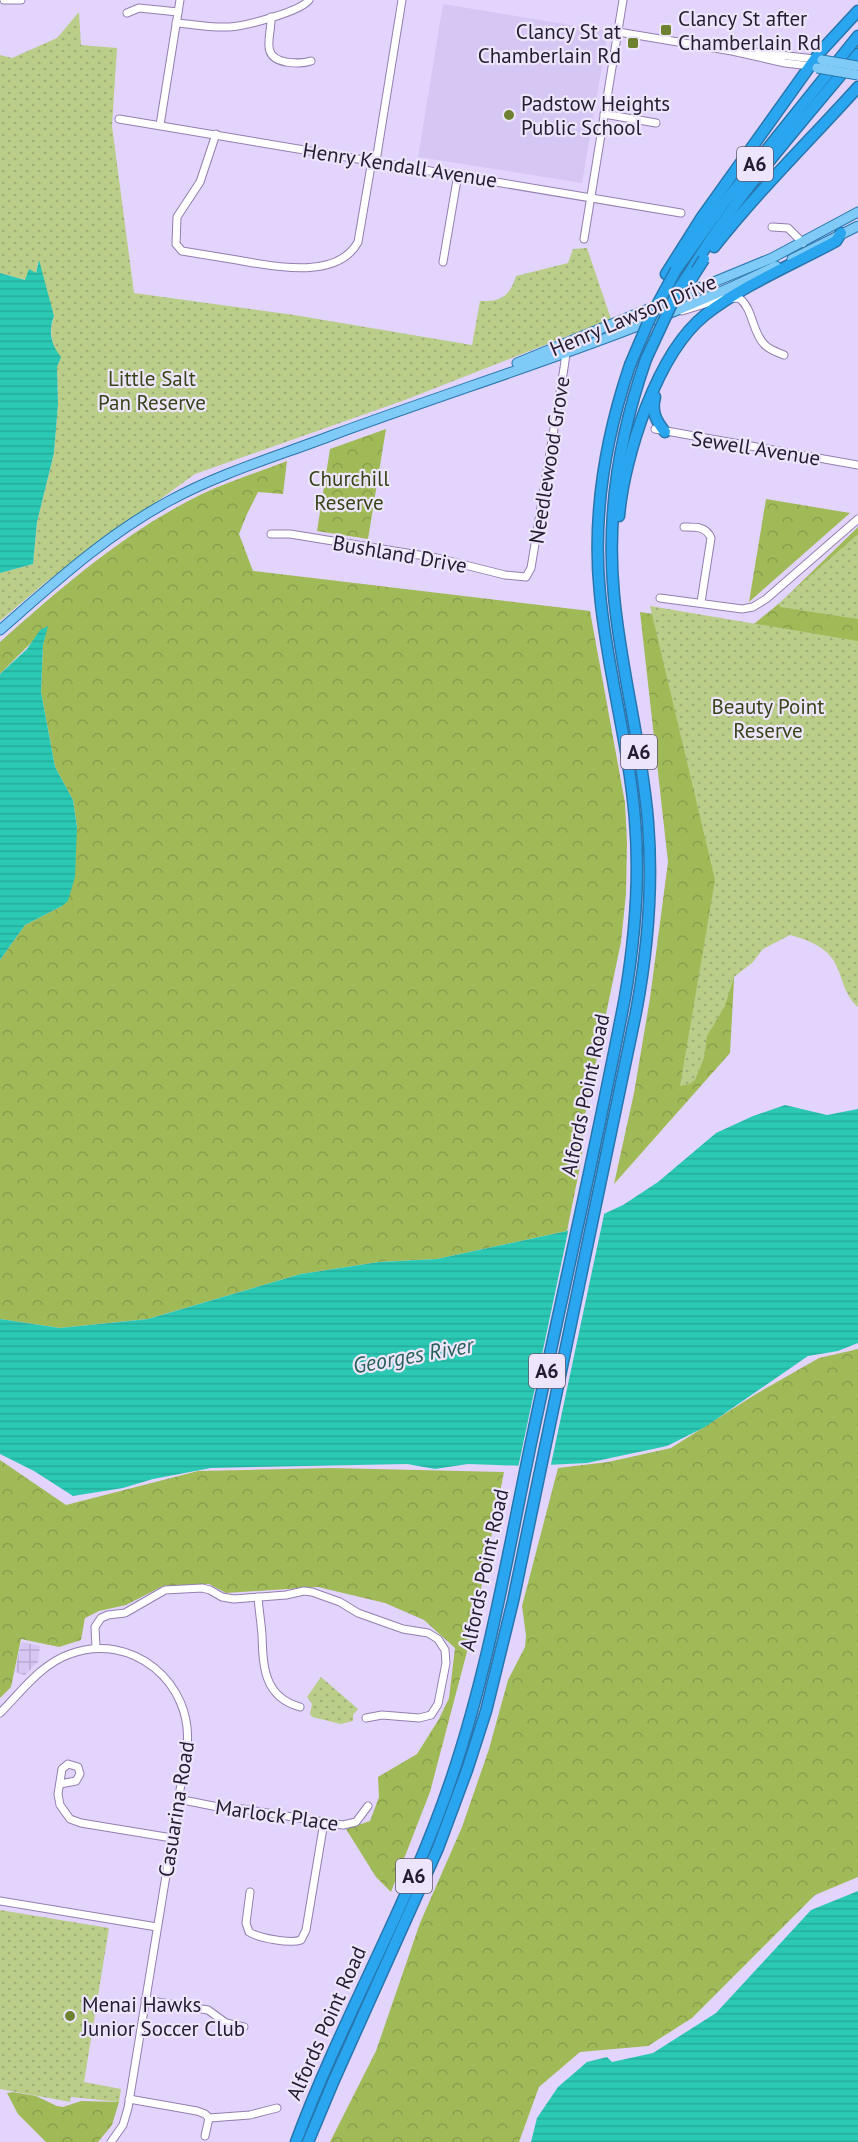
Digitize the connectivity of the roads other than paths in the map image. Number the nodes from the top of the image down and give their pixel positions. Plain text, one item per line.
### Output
1 (4, 0) edge
2 (21, 0) edge
3 (180, 0) edge
4 (309, 0) edge
5 (402, 0) edge
6 (623, 0) edge
7 (858, 10) edge
8 (178, 12) junction
9 (127, 13) dead end
10 (271, 17) junction
11 (176, 23) junction
12 (618, 32) junction
13 (858, 36) edge
14 (858, 54) edge
15 (310, 61) dead end
16 (816, 63) junction
17 (858, 66) edge
18 (858, 75) edge
19 (830, 80) junction
20 (858, 87) edge
21 (604, 114) junction
22 (119, 119) dead end
23 (656, 123) dead end
24 (160, 125) junction
25 (216, 134) junction
26 (374, 161) junction
27 (458, 174) junction
28 (591, 196) junction
29 (858, 212) edge
30 (681, 213) dead end
31 (858, 226) edge
32 (772, 227) dead end
33 (840, 227) junction
34 (584, 239) dead end
35 (803, 243) junction
36 (702, 258) junction
37 (443, 262) dead end
38 (671, 272) junction
39 (732, 297) junction
40 (659, 316) junction
41 (564, 349) junction
42 (784, 355) dead end
43 (663, 373) junction
44 (660, 431) joint
45 (858, 465) edge
46 (858, 519) edge
47 (684, 527) dead end
48 (718, 532) dead end
49 (271, 534) dead end
50 (710, 535) junction
51 (528, 575) joint
52 (614, 597) junction
53 (660, 598) dead end
54 (701, 602) junction
55 (0, 630) edge
56 (258, 1597) junction
57 (96, 1648) junction
58 (300, 1707) dead end
59 (0, 1713) edge
60 (366, 1718) dead end
61 (60, 1784) dead end
62 (178, 1799) junction
63 (368, 1806) dead end
64 (324, 1822) junction
65 (172, 1838) junction
66 (250, 1892) dead end
67 (0, 1901) edge
68 (157, 1927) junction
69 (146, 2000) junction
70 (244, 2027) dead end
71 (129, 2099) junction
72 (277, 2108) dead end
73 (209, 2118) junction
74 (205, 2136) dead end
75 (111, 2142) edge
76 (296, 2142) edge
77 (308, 2142) edge

1 - 2 street
3 - 8 street
4 - 10 street
5 - 26 street
6 - 12 street
7 - 16 highway
8 - 9 street
8 - 11 street
10 - 11 street
10 - 15 street
11 - 24 street
12 - 16 street
12 - 21 street
13 - 19 highway, A6
14 - 19 highway, A6
16 - 17 main road, bridge
16 - 18 main road, bridge
16 - 38 highway
19 - 36 highway, Alfords Point Road / A6
19 - 38 highway, Alfords Point Road / A6
20 - 36 highway
21 - 23 street
21 - 28 street
22 - 24 street, Henry Kendall Avenue
24 - 25 street, Henry Kendall Avenue
25 - 26 street, Henry Kendall Avenue
25 - 26 street
26 - 27 street, Henry Kendall Avenue
27 - 28 street, Henry Kendall Avenue
27 - 37 street
28 - 30 street, Henry Kendall Avenue
28 - 34 street
29 - 33 main road, Henry Lawson Drive
31 - 33 main road, Henry Lawson Drive
32 - 35 street
33 - 35 main road, Henry Lawson Drive
33 - 39 highway, A6
33 - 40 main road, Henry Lawson Drive
35 - 41 main road, Henry Lawson Drive
36 - 52 highway, Alfords Point Road / A6, bridge
38 - 76 highway, Alfords Point Road / A6, bridge
39 - 40 street
39 - 42 street
39 - 43 highway, A6
40 - 41 main road, Henry Lawson Drive
41 - 51 street, Needlewood Grove
41 - 55 main road, Henry Lawson Drive
43 - 44 highway
43 - 52 highway, A6
44 - 45 street, Sewell Avenue
46 - 54 street
47 - 50 street
48 - 50 street
49 - 51 street, Bushland Drive
50 - 54 street
52 - 77 highway, Alfords Point Road / A6
53 - 54 street
56 - 57 street
56 - 58 street
56 - 60 street
57 - 59 street, Casuarina Road
57 - 62 street, Casuarina Road
61 - 65 street
62 - 64 street, Marlock Place
62 - 65 street, Casuarina Road
63 - 64 street, Marlock Place
64 - 66 street
65 - 68 street, Casuarina Road
67 - 68 street
68 - 69 street, Casuarina Road
69 - 70 street
69 - 71 street, Casuarina Road
71 - 73 street
71 - 75 street, Casuarina Road
72 - 73 street
73 - 74 street

